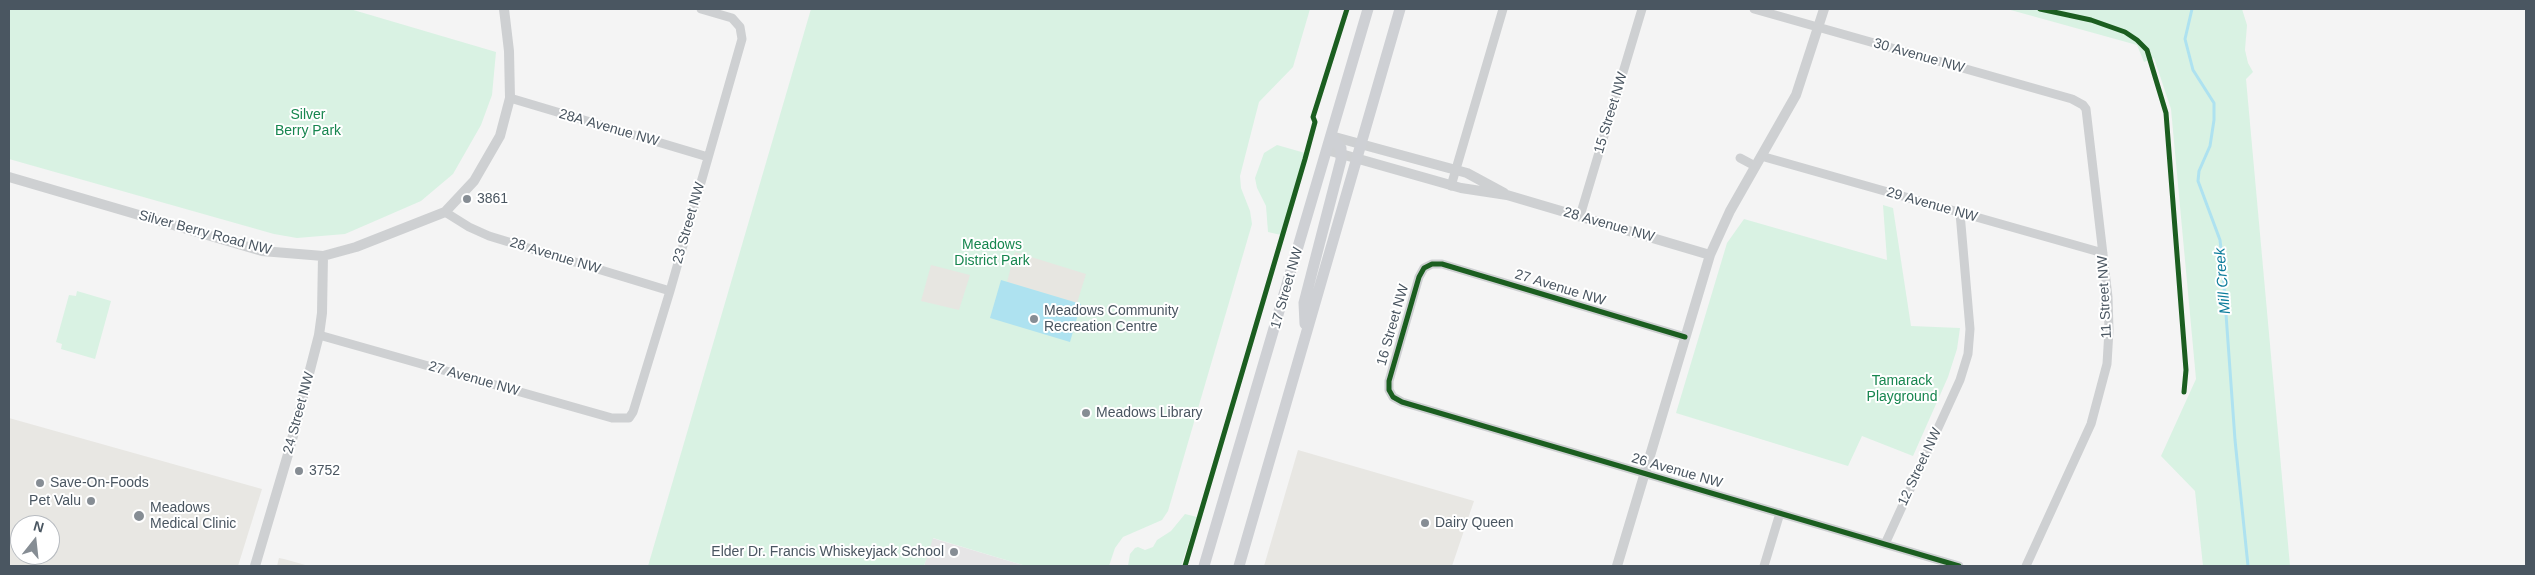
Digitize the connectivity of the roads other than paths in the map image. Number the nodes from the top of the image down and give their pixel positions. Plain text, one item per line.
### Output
1 (504, 9) edge
2 (701, 9) edge
3 (1368, 9) edge
4 (1400, 9) edge
5 (1502, 9) edge
6 (1642, 9) edge
7 (1754, 9) edge
8 (1824, 9) edge
9 (1819, 27) junction
10 (510, 98) junction
11 (2083, 104) joint
12 (1331, 136) junction
13 (1361, 144) junction
14 (1327, 150) junction
15 (1342, 154) junction
16 (1761, 156) junction
17 (708, 157) junction
18 (1357, 158) junction
19 (1740, 158) dead end
20 (1755, 166) junction
21 (1456, 170) junction
22 (9, 177) edge
23 (1451, 186) junction
24 (1507, 195) junction
25 (445, 212) junction
26 (1960, 213) junction
27 (1580, 216) junction
28 (2103, 253) junction
29 (1710, 254) junction
30 (323, 256) junction
31 (1428, 265) joint
32 (670, 291) junction
33 (319, 335) junction
34 (1305, 335) junction
35 (1685, 337) junction
36 (1390, 394) joint
37 (630, 418) joint
38 (1645, 473) junction
39 (1780, 513) junction
40 (1885, 544) junction
41 (255, 566) edge
42 (1204, 566) edge
43 (1239, 566) edge
44 (1617, 566) edge
45 (1764, 566) edge
46 (1959, 566) edge
47 (2026, 566) edge

1 - 10 street, Silver Berry Road NW
2 - 17 street, 23 Street NW
3 - 12 main road, 17 Street NW
4 - 13 main road
5 - 21 street
6 - 27 street, 15 Street NW
7 - 9 street, 30 Avenue NW
8 - 9 street
9 - 11 street, 30 Avenue NW
9 - 16 street
10 - 17 street, 28A Avenue NW
10 - 25 street, Silver Berry Road NW
11 - 28 street, 11 Street NW
12 - 13 street, 28 Avenue NW
12 - 14 main road, 17 Street NW
12 - 15 main road
13 - 18 main road
13 - 21 street, 28 Avenue NW
14 - 15 street, 28 Avenue NW
14 - 42 main road, 17 Street NW
15 - 18 street, 28 Avenue NW
15 - 34 main road
16 - 20 street
16 - 26 street, 29 Avenue NW
17 - 32 street, 23 Street NW
18 - 23 street, 28 Avenue NW
18 - 34 main road
19 - 20 street
20 - 29 street
21 - 23 street
21 - 24 street, 28 Avenue NW
22 - 30 street, Silver Berry Road NW
23 - 24 street, 28 Avenue NW
24 - 27 street, 28 Avenue NW
25 - 30 street, Silver Berry Road NW
25 - 32 street, 28 Avenue NW
26 - 28 street, 29 Avenue NW
26 - 40 street, 12 Street NW
27 - 29 street, 28 Avenue NW
28 - 47 street, 11 Street NW
29 - 35 street
30 - 33 street, 24 Street NW
31 - 35 street, 27 Avenue NW
31 - 36 street, 16 Street NW
32 - 37 street, 23 Street NW
33 - 37 street, 27 Avenue NW
33 - 41 street, 24 Street NW
34 - 43 main road
35 - 38 street
36 - 38 street, 26 Avenue NW
38 - 39 street, 26 Avenue NW
38 - 44 street
39 - 40 street, 26 Avenue NW
39 - 45 street
40 - 46 street, 26 Avenue NW

